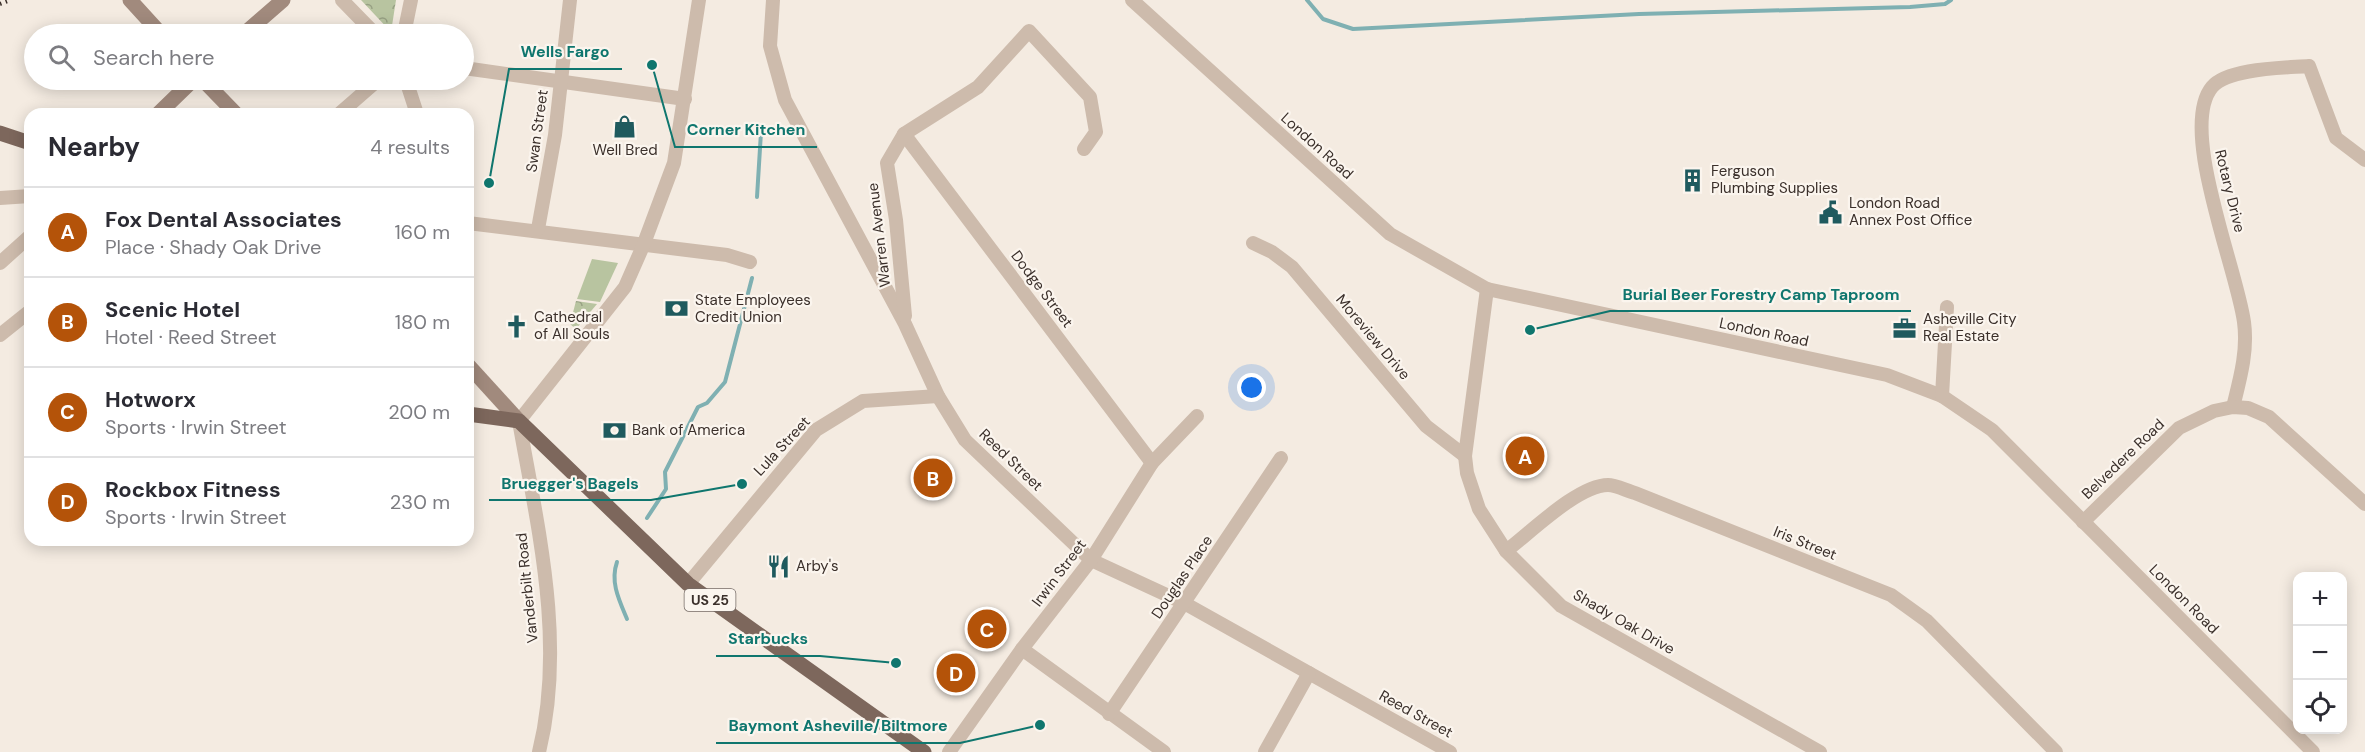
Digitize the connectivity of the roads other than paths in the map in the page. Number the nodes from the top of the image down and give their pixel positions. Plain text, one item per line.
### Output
1 (130, 0) edge
2 (283, 0) edge
3 (342, 0) edge
4 (411, 0) edge
5 (570, 0) edge
6 (699, 0) edge
7 (773, 0) edge
8 (1132, 0) edge
9 (152, 24) edge
10 (255, 24) edge
11 (365, 24) edge
12 (406, 24) edge
13 (474, 69) edge
14 (561, 81) junction
15 (183, 90) edge
16 (213, 90) edge
17 (367, 90) edge
18 (409, 90) edge
19 (685, 99) junction
20 (164, 108) edge
21 (230, 108) edge
22 (346, 108) edge
23 (415, 108) edge
24 (4, 134) edge
25 (904, 134) junction
26 (24, 141) edge
27 (1084, 149) dead end
28 (2365, 160) edge
29 (24, 196) edge
30 (0, 198) edge
31 (474, 224) edge
32 (537, 230) junction
33 (24, 241) edge
34 (1253, 243) dead end
35 (643, 246) junction
36 (750, 262) dead end
37 (0, 263) edge
38 (1487, 289) junction
39 (1947, 307) dead end
40 (24, 316) edge
41 (905, 324) junction
42 (0, 335) edge
43 (474, 372) edge
44 (938, 396) junction
45 (1942, 396) junction
46 (2233, 407) junction
47 (474, 415) edge
48 (1197, 416) dead end
49 (519, 421) junction
50 (1465, 456) junction
51 (1281, 458) dead end
52 (1152, 463) junction
53 (2365, 504) edge
54 (2083, 522) junction
55 (1506, 551) junction
56 (1091, 560) junction
57 (688, 584) junction
58 (1184, 603) junction
59 (1022, 649) junction
60 (1309, 673) junction
61 (1109, 714) junction
62 (539, 752) edge
63 (924, 752) edge
64 (949, 752) edge
65 (1164, 752) edge
66 (1265, 752) edge
67 (1450, 752) edge
68 (1820, 752) edge
69 (2056, 752) edge
70 (2313, 752) edge

1 - 9 main road
2 - 10 main road
3 - 11 street
4 - 12 street
5 - 14 street, Swan Street
6 - 19 street
7 - 41 street, Reed Street
8 - 38 street, London Road
13 - 14 street
14 - 19 street
14 - 32 street, Swan Street
15 - 20 main road
16 - 21 main road
17 - 22 street
18 - 23 street
19 - 35 street
24 - 26 main road
25 - 27 street, Warren Avenue
25 - 41 street, Warren Avenue
25 - 52 street, Dodge Street
28 - 46 street, Rotary Drive
29 - 30 street
31 - 32 street
32 - 35 street
33 - 37 street
34 - 50 street, Moreview Drive
35 - 36 street
35 - 49 street
38 - 45 street, London Road
38 - 50 street, Shady Oak Drive
39 - 45 street
40 - 42 street
41 - 44 street, Reed Street
43 - 49 main road
44 - 56 street, Reed Street
44 - 57 street, Lula Street
45 - 54 street, London Road
46 - 53 street
46 - 54 street, Belvedere Road
47 - 49 main road
48 - 52 street, Irwin Street
49 - 57 main road, US 25
49 - 62 street, Vanderbilt Road
50 - 55 street, Shady Oak Drive
51 - 58 street, Douglas Place
52 - 56 street, Irwin Street
54 - 70 street, London Road
55 - 68 street, Shady Oak Drive
55 - 69 street, Iris Street
56 - 58 street, Reed Street
56 - 59 street, Irwin Street
57 - 63 main road, US 25
58 - 60 street, Reed Street
58 - 61 street, Douglas Place
59 - 61 street
59 - 64 street, Irwin Street
60 - 66 street
60 - 67 street, Reed Street
61 - 65 street

